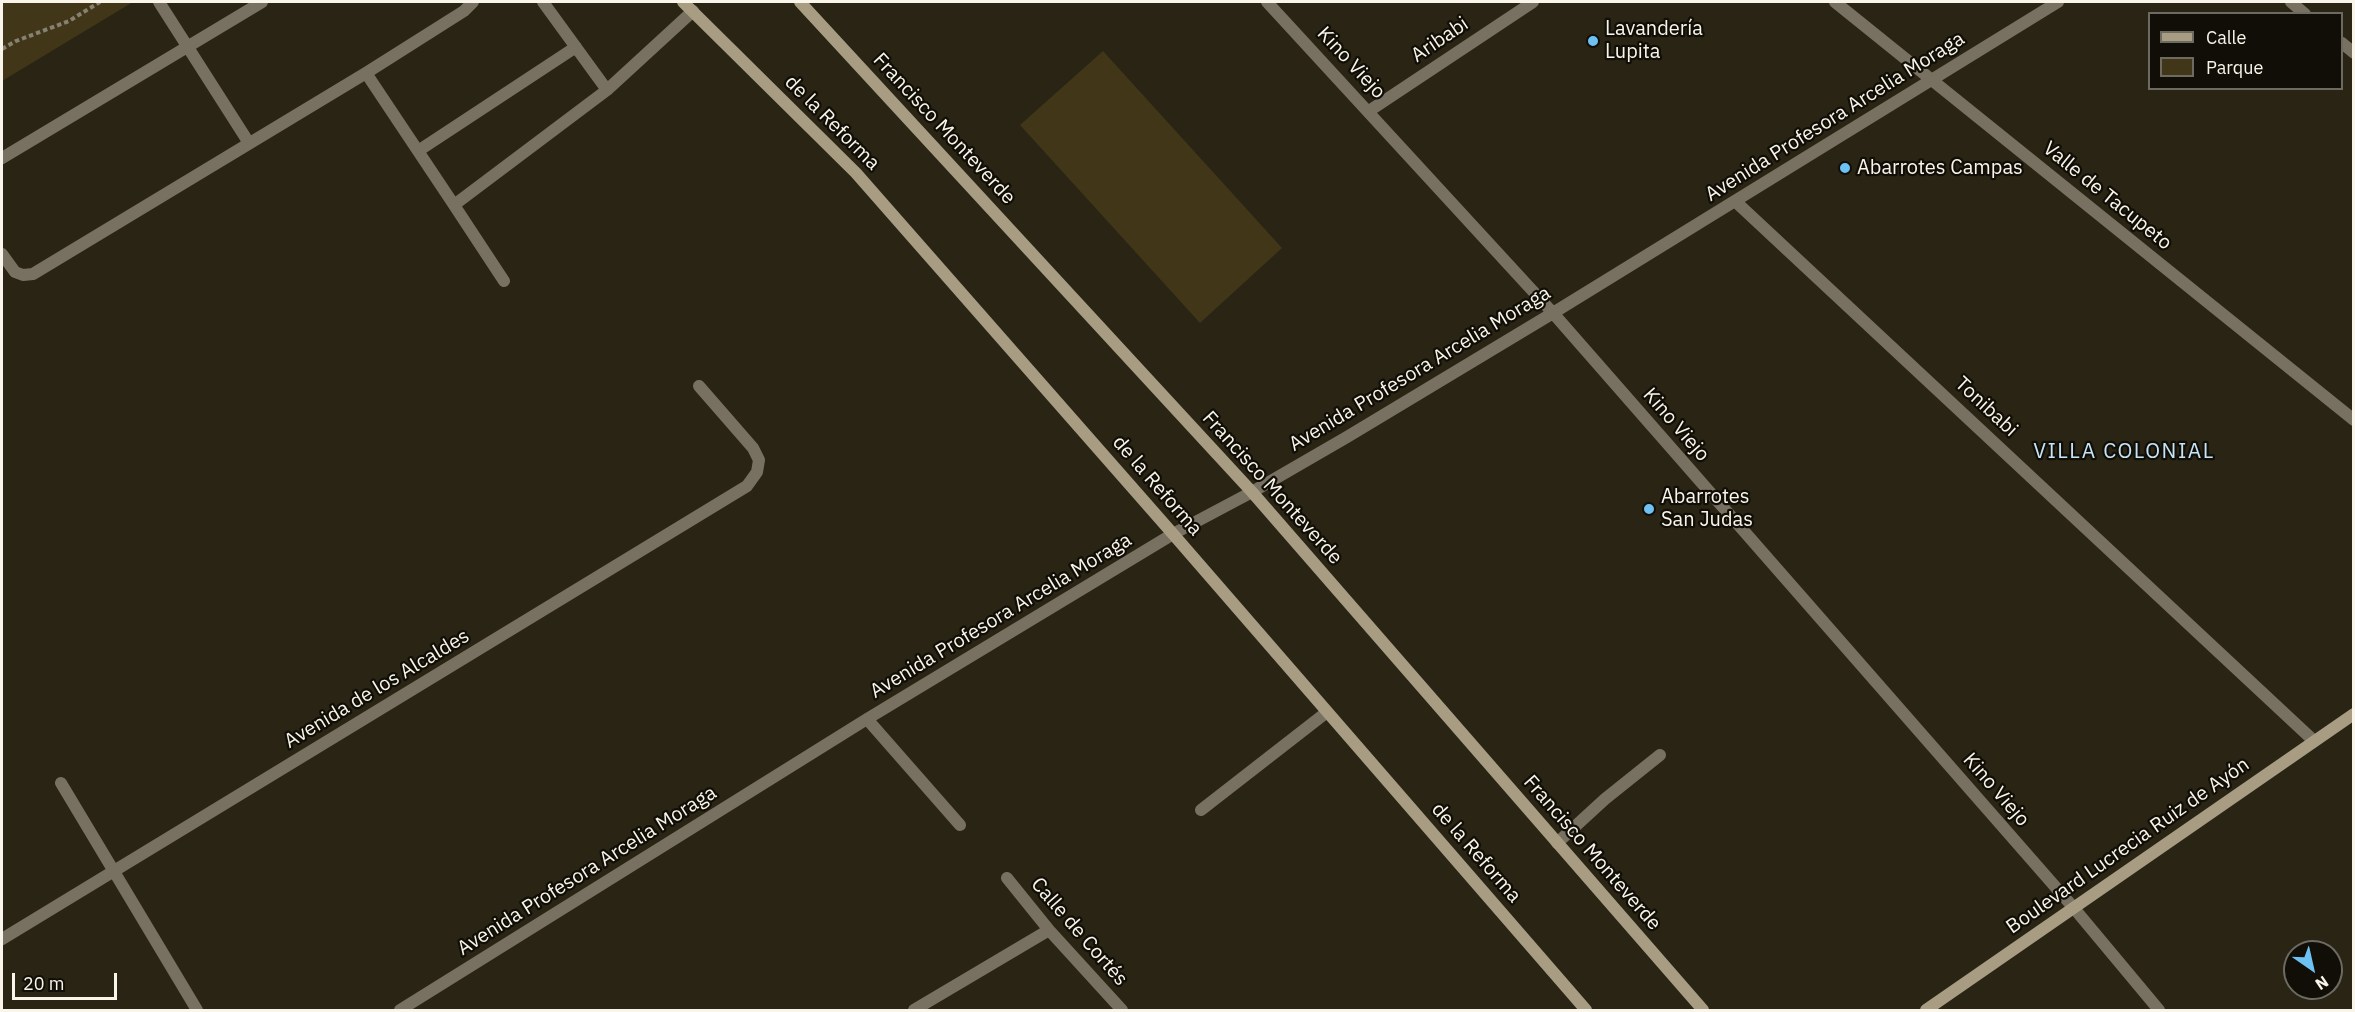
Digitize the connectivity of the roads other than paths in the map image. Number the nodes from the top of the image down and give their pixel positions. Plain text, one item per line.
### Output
1 (159, 2) edge
2 (262, 2) edge
3 (473, 2) edge
4 (543, 2) edge
5 (800, 2) edge
6 (1267, 2) edge
7 (1533, 2) edge
8 (1835, 2) edge
9 (2058, 2) edge
10 (2291, 2) edge
11 (688, 6) edge
12 (2303, 12) edge
13 (189, 46) junction
14 (576, 47) junction
15 (366, 73) junction
16 (1933, 80) junction
17 (607, 90) junction
18 (1369, 111) junction
19 (249, 143) junction
20 (418, 150) junction
21 (2, 158) edge
22 (1736, 202) junction
23 (454, 205) junction
24 (2, 254) edge
25 (504, 281) dead end
26 (1552, 313) junction
27 (699, 386) dead end
28 (2354, 420) edge
29 (1252, 492) junction
30 (1173, 534) junction
31 (1327, 712) junction
32 (2354, 714) edge
33 (867, 719) junction
34 (2314, 741) junction
35 (1660, 755) dead end
36 (61, 783) dead end
37 (1201, 810) dead end
38 (960, 825) dead end
39 (1557, 843) junction
40 (115, 872) junction
41 (1007, 878) dead end
42 (2073, 907) junction
43 (1049, 930) junction
44 (2, 939) edge
45 (197, 1011) edge
46 (400, 1011) edge
47 (914, 1011) edge
48 (1122, 1011) edge
49 (1586, 1011) edge
50 (1703, 1011) edge
51 (1926, 1011) edge
52 (2159, 1011) edge

1 - 13 street
2 - 13 street
3 - 15 street
4 - 14 street
5 - 29 street, Francisco Monteverde
6 - 18 street, Kino Viejo
7 - 18 street, Aribabi
8 - 16 street, Valle de Tacupeto
9 - 16 street, Avenida Profesora Arcelia Moraga
10 - 12 street
11 - 17 street
11 - 30 street, de la Reforma
13 - 19 street
13 - 21 street
14 - 17 street
14 - 20 street
15 - 19 street
15 - 20 street
16 - 22 street, Avenida Profesora Arcelia Moraga
16 - 28 street, Valle de Tacupeto
17 - 23 street
18 - 26 street, Kino Viejo
19 - 24 street
20 - 23 street
22 - 26 street, Avenida Profesora Arcelia Moraga
22 - 34 street, Tonibabi
23 - 25 street
26 - 29 street, Avenida Profesora Arcelia Moraga
26 - 42 street, Kino Viejo
27 - 40 street, Avenida de los Alcaldes
29 - 30 street, Avenida Profesora Arcelia Moraga
29 - 39 street, Francisco Monteverde
30 - 31 street, de la Reforma
30 - 33 street, Avenida Profesora Arcelia Moraga
31 - 37 street
31 - 49 street, de la Reforma
32 - 34 street, Boulevard Lucrecia Ruiz de Ayón
33 - 38 street
33 - 46 street, Avenida Profesora Arcelia Moraga
34 - 42 street, Boulevard Lucrecia Ruiz de Ayón
35 - 39 street
36 - 40 street
39 - 50 street, Francisco Monteverde
40 - 44 street, Avenida de los Alcaldes
40 - 45 street
41 - 43 street, Calle de Cortés
42 - 51 street, Boulevard Lucrecia Ruiz de Ayón
42 - 52 street, Kino Viejo
43 - 47 street
43 - 48 street, Calle de Cortés

